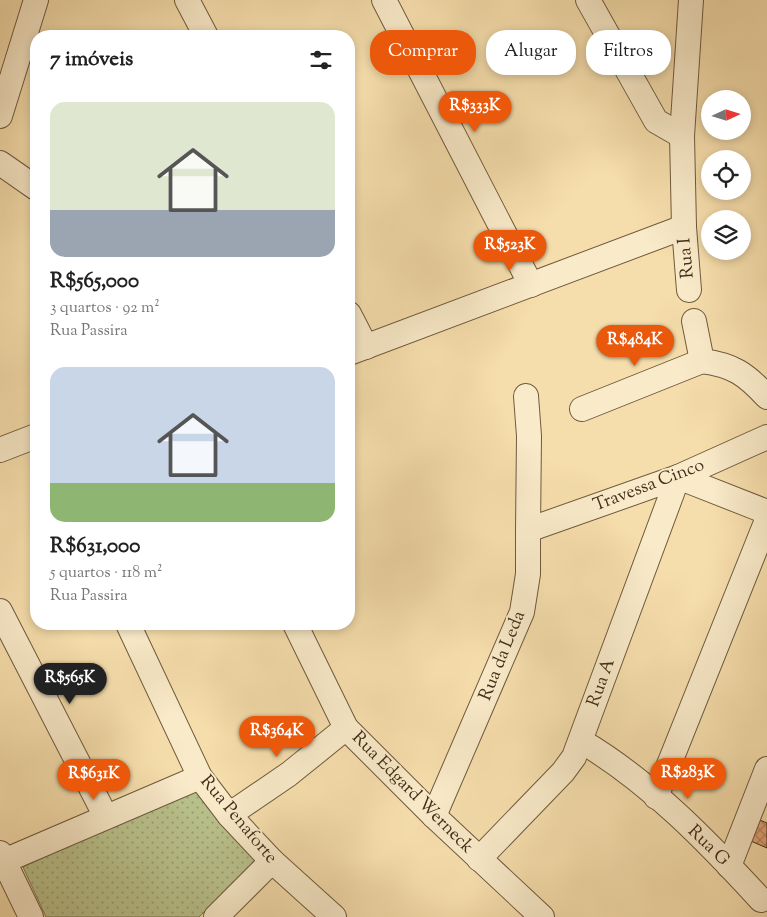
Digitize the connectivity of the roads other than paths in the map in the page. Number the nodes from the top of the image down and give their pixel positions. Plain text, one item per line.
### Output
1 (36, 0) edge
2 (187, 0) edge
3 (384, 0) edge
4 (588, 0) edge
5 (691, 0) edge
6 (203, 30) edge
7 (0, 116) edge
8 (682, 136) junction
9 (0, 163) edge
10 (30, 184) edge
11 (684, 227) junction
12 (532, 285) junction
13 (689, 290) dead end
14 (694, 321) dead end
15 (357, 350) edge
16 (702, 361) junction
17 (526, 396) dead end
18 (767, 396) edge
19 (582, 409) dead end
20 (767, 437) edge
21 (30, 438) edge
22 (0, 450) edge
23 (678, 477) junction
24 (767, 512) edge
25 (767, 520) edge
26 (528, 530) junction
27 (0, 611) edge
28 (131, 630) edge
29 (298, 630) edge
30 (346, 728) junction
31 (581, 741) junction
32 (767, 769) edge
33 (200, 777) junction
34 (656, 797) junction
35 (229, 815) junction
36 (434, 816) junction
37 (106, 818) junction
38 (2, 857) edge
39 (479, 859) junction
40 (272, 861) junction
41 (730, 866) junction
42 (760, 900) dead end
43 (31, 917) edge
44 (216, 917) edge
45 (334, 917) edge
46 (542, 917) edge

1 - 7 street
2 - 6 street
3 - 12 street
4 - 8 street
5 - 8 street, Rua I
8 - 11 street, Rua I
9 - 10 street
11 - 12 street
11 - 13 street, Rua I
12 - 15 street
14 - 16 street
16 - 18 street
16 - 19 street
17 - 26 street, Rua da Leda
20 - 23 street, Travessa Cinco
21 - 22 street
23 - 24 street
23 - 26 street, Travessa Cinco
23 - 31 street, Rua A
25 - 34 street
26 - 36 street, Rua da Leda
27 - 37 street
28 - 33 street, Rua Penaforte
29 - 30 street, Rua Edgard Werneck
30 - 35 street
30 - 36 street, Rua Edgard Werneck
31 - 34 street, Rua G
31 - 39 street, Rua A
32 - 41 street
33 - 35 street, Rua Penaforte
33 - 37 street
34 - 41 street, Rua G
35 - 40 street, Rua Penaforte
36 - 39 street, Rua Edgard Werneck
37 - 38 street
38 - 43 street
39 - 46 street, Rua Edgard Werneck
40 - 44 street
40 - 45 street, Rua Penaforte
41 - 42 street, Rua G

